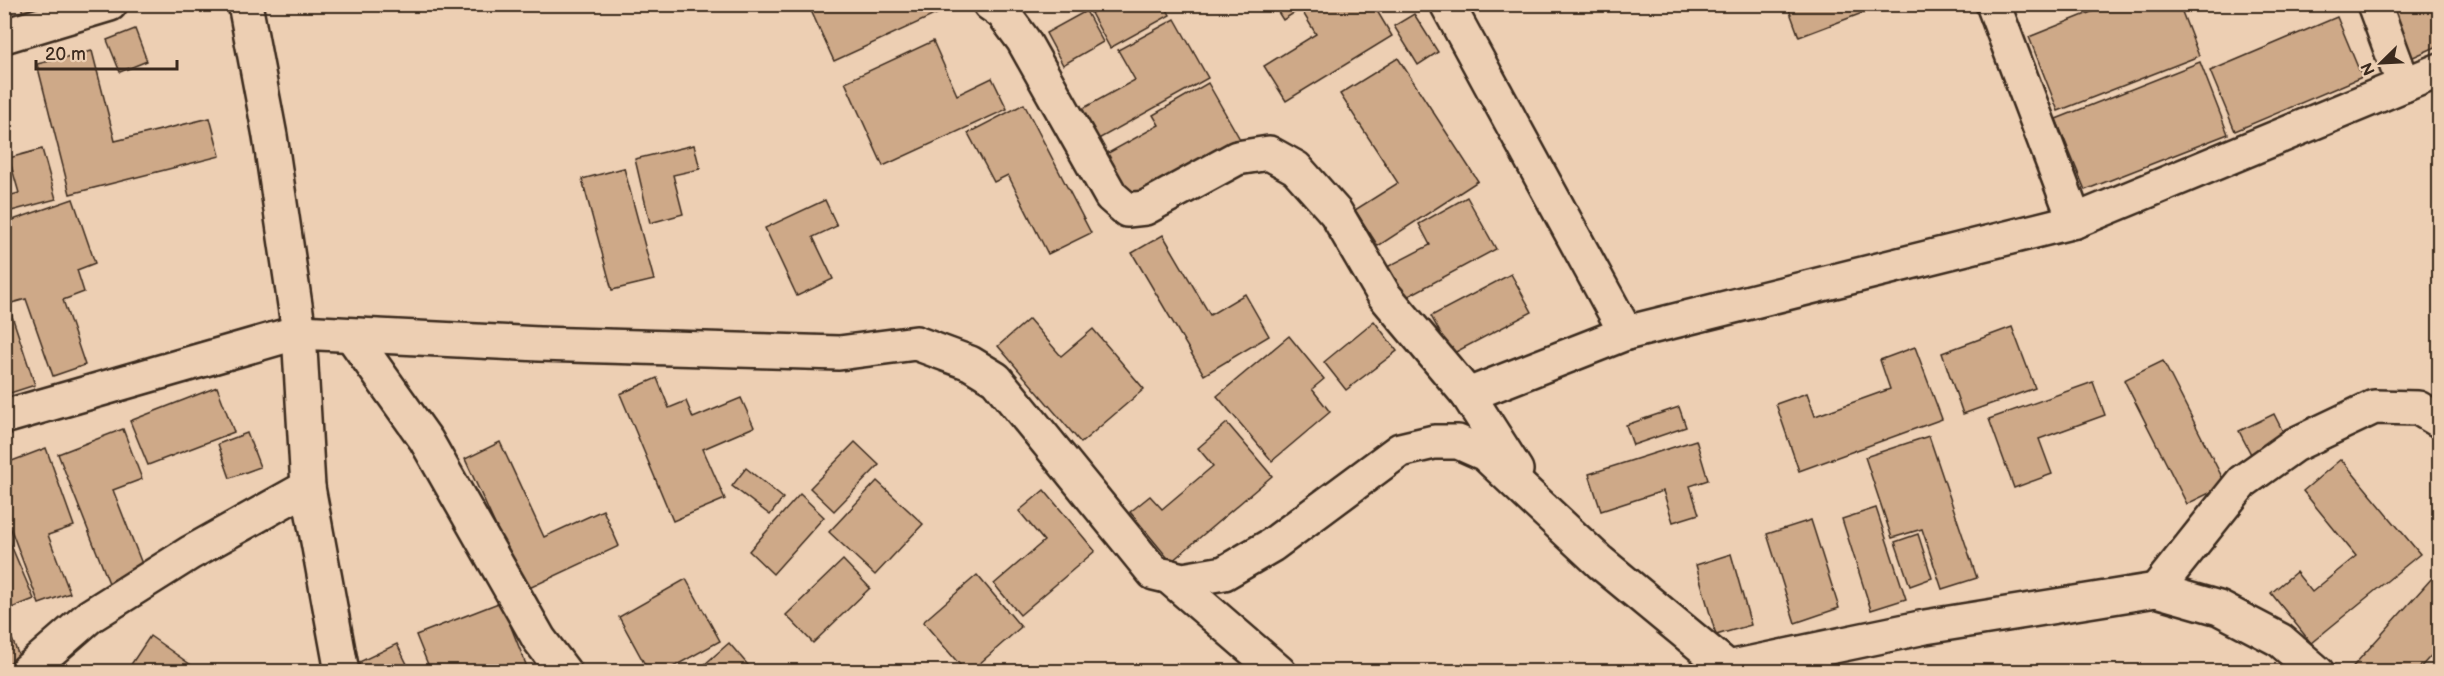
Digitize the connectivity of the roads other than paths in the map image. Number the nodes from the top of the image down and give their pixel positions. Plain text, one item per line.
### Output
1 (110, 4) edge
2 (245, 4) edge
3 (990, 4) edge
4 (1447, 4) edge
5 (1993, 4) edge
6 (2374, 4) edge
7 (4, 36) edge
8 (2439, 70) edge
9 (2404, 85) junction
10 (2075, 220) junction
11 (299, 332) junction
12 (1626, 333) junction
13 (352, 336) junction
14 (1468, 395) junction
15 (4, 417) edge
16 (2439, 421) edge
17 (308, 487) junction
18 (1538, 504) junction
19 (1168, 576) junction
20 (2156, 590) junction
21 (1731, 670) edge
22 (26, 672) edge
23 (342, 672) edge
24 (564, 672) edge
25 (1279, 672) edge
26 (2317, 672) edge

1 - 7 street
2 - 11 street
3 - 14 street
4 - 12 street
5 - 10 street
6 - 9 street
8 - 9 street
9 - 10 street
10 - 12 street
11 - 13 street
11 - 15 street
11 - 17 street
12 - 14 street
13 - 19 street
13 - 24 street
14 - 18 street
16 - 20 street
17 - 22 street
17 - 23 street
18 - 19 street
18 - 21 street
19 - 25 street
20 - 21 street
20 - 26 street

